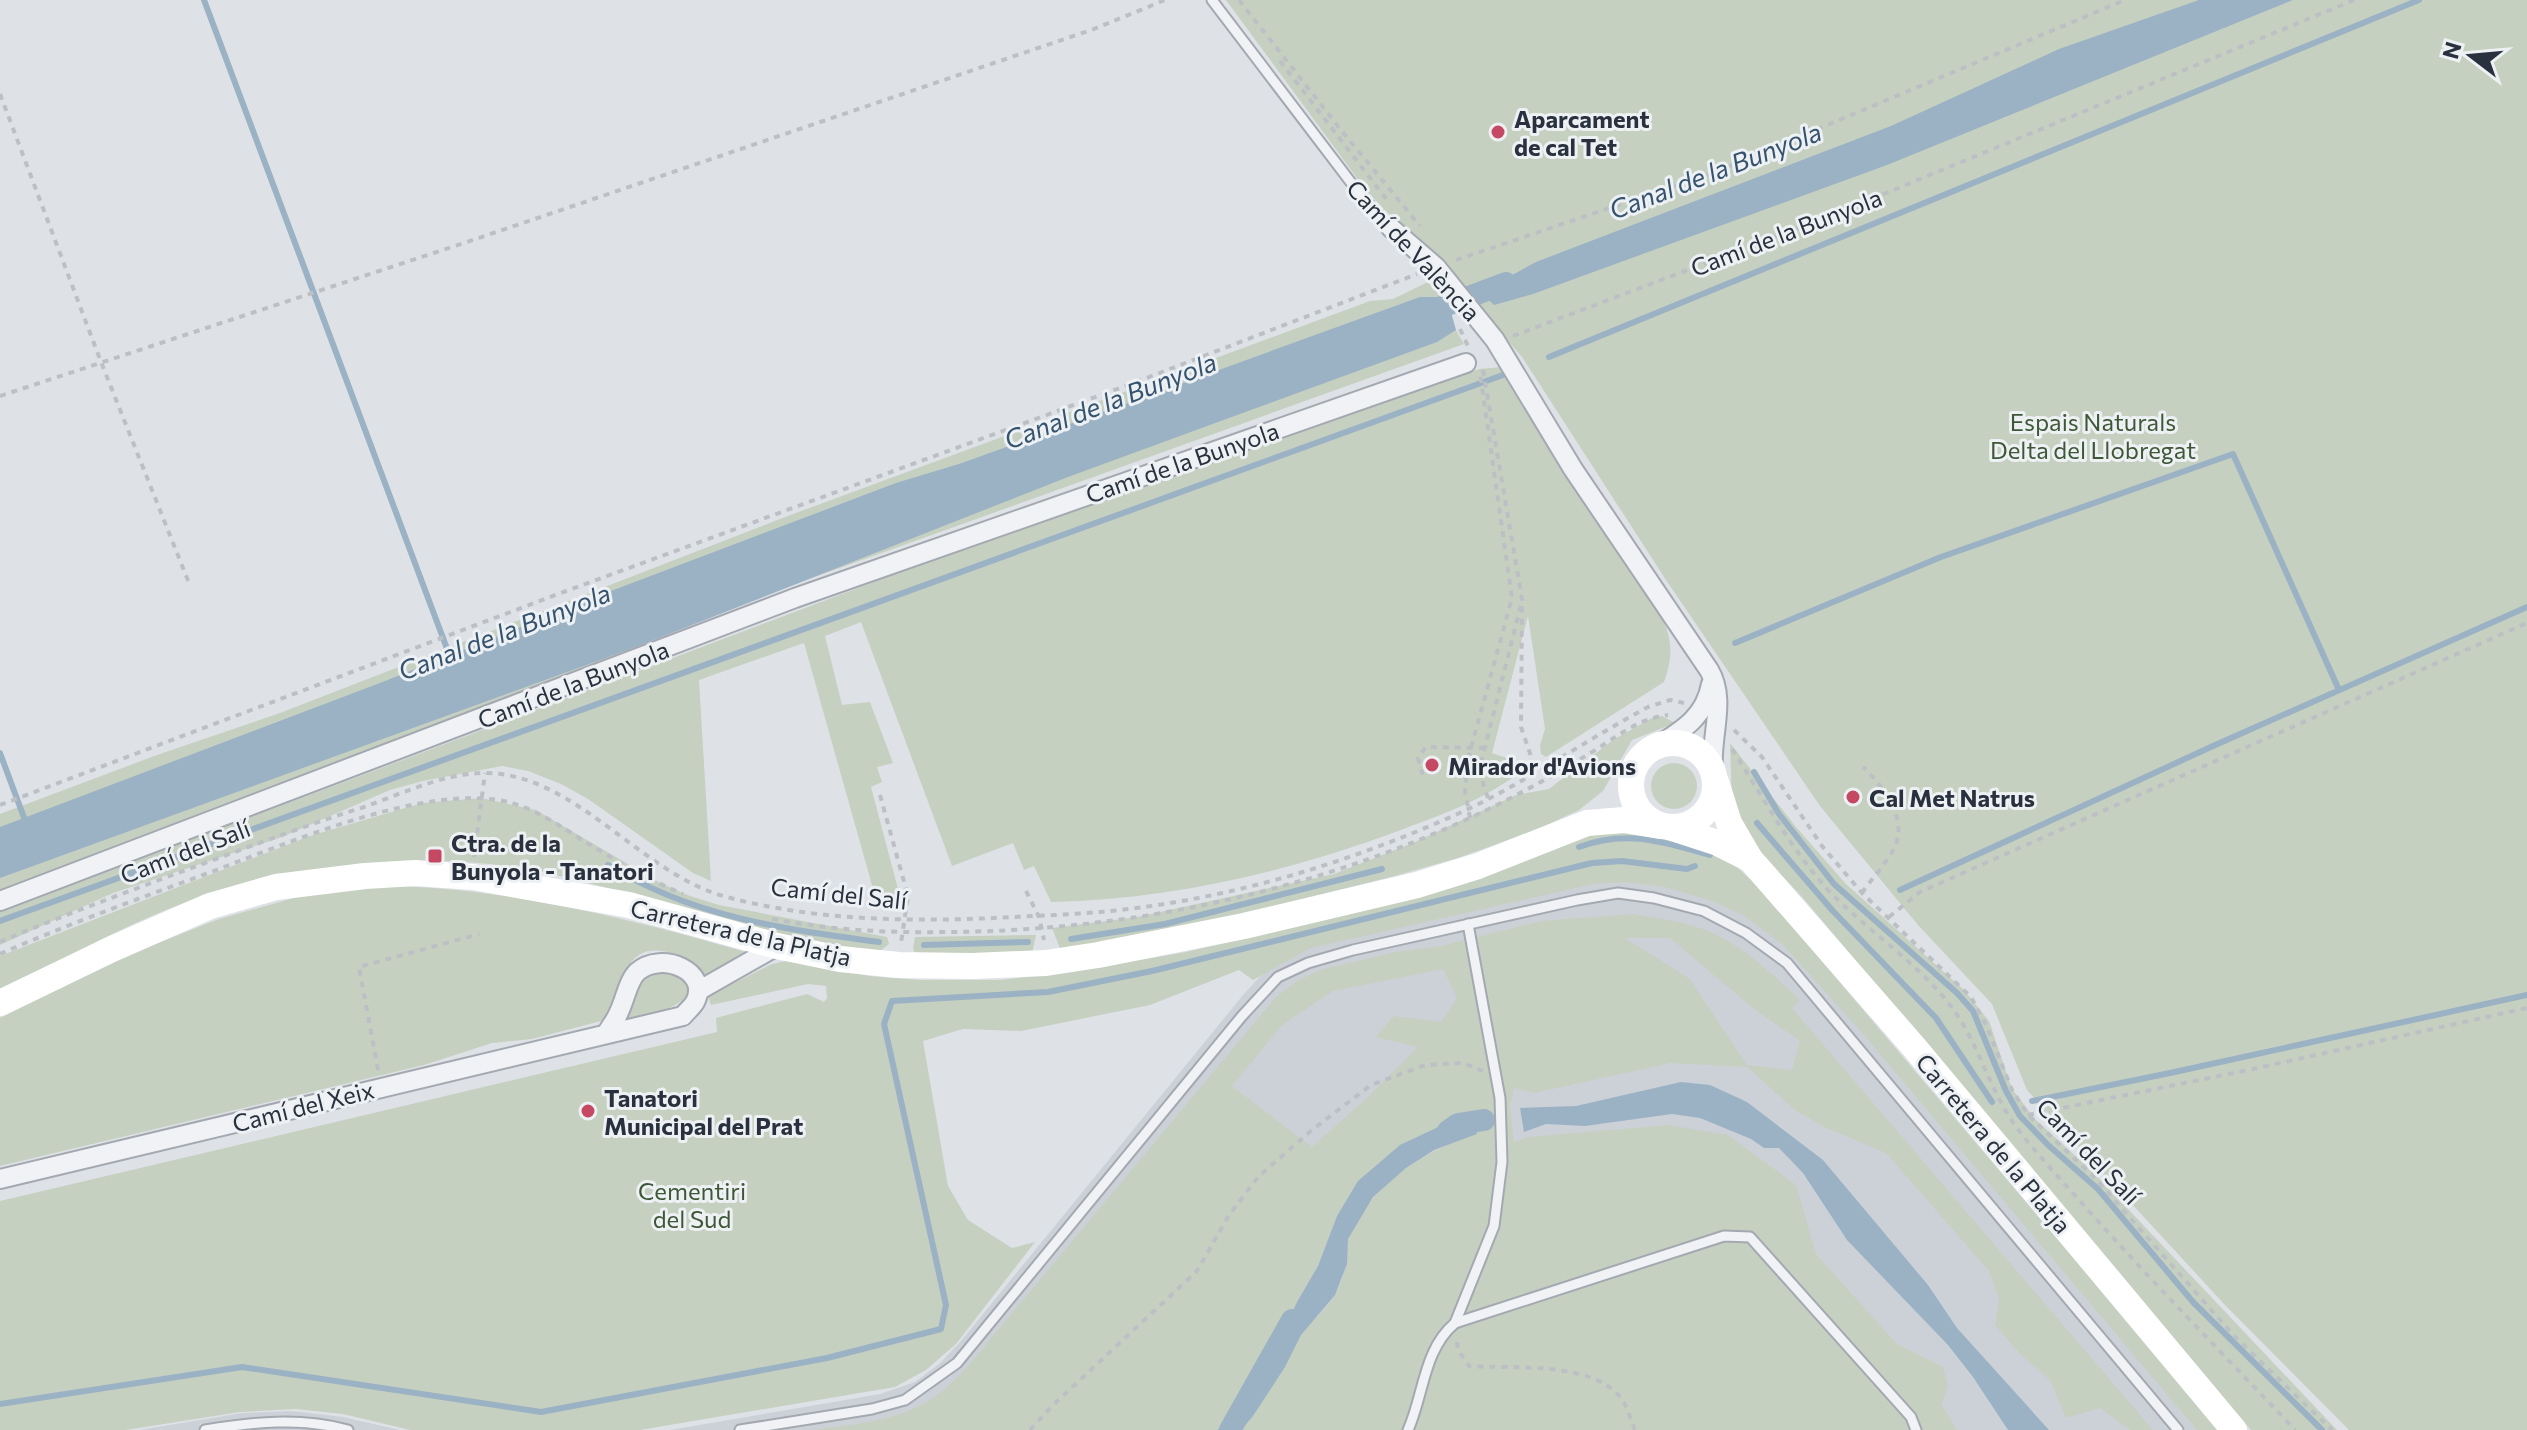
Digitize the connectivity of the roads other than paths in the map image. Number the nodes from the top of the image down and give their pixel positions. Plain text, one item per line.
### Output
1 (1212, 0) edge
2 (1391, 228) joint
3 (1473, 358) road end
4 (1709, 670) junction
5 (1645, 756) junction
6 (1714, 776) junction
7 (1587, 823) junction
8 (1666, 827) junction
9 (1750, 859) junction
10 (0, 901) edge
11 (1468, 924) junction
12 (777, 946) junction
13 (698, 991) junction
14 (0, 1003) edge
15 (606, 1034) junction
16 (0, 1179) edge
17 (1455, 1323) junction
18 (205, 1430) edge
19 (348, 1430) edge
20 (740, 1430) edge
21 (1408, 1430) edge
22 (1916, 1430) edge
23 (2178, 1430) edge
24 (2234, 1430) edge

1 - 2 lane, Camí de València
2 - 4 street, Camí de València
3 - 10 street, Camí de la Bunyola
4 - 5 street
4 - 6 street, Camí de València
5 - 6 street
5 - 7 street, Carretera de la Platja
5 - 8 street
6 - 8 street
6 - 9 street, Carretera de la Platja
7 - 8 street, Carretera de la Platja
7 - 12 street, Carretera de la Platja
8 - 9 street, Carretera de la Platja
9 - 24 street, Carretera de la Platja
11 - 17 lane
11 - 20 lane
11 - 23 lane
12 - 13 street, Camí del Xeix
12 - 14 street, Carretera de la Platja
13 - 15 street, Camí del Xeix
13 - 15 street
15 - 16 street, Camí del Xeix
17 - 21 lane
17 - 22 lane
18 - 19 lane

